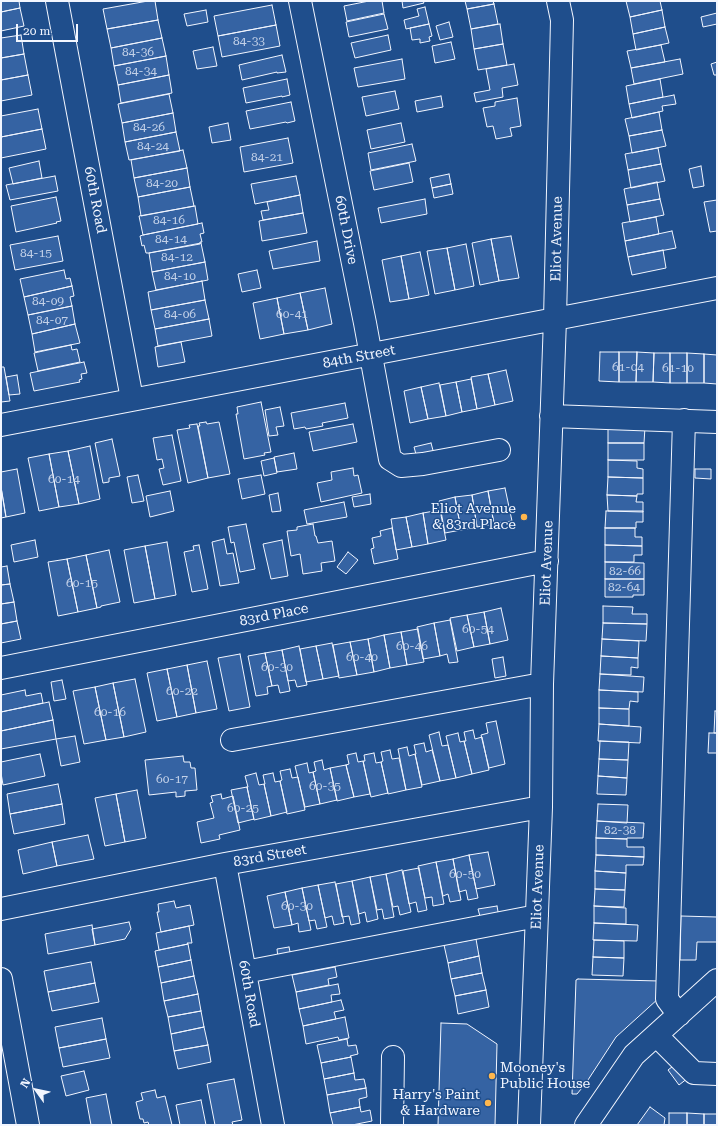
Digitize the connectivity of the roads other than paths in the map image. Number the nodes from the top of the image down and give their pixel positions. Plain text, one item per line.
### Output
1 (57, 1) edge
2 (300, 1) edge
3 (558, 1) edge
4 (717, 288) edge
5 (555, 319) junction
6 (371, 355) junction
7 (132, 399) junction
8 (551, 416) junction
9 (684, 420) junction
10 (717, 422) edge
11 (1, 425) edge
12 (498, 450) dead end
13 (547, 561) junction
14 (1, 668) edge
15 (542, 684) junction
16 (232, 740) dead end
17 (541, 807) junction
18 (225, 864) junction
19 (1, 909) edge
20 (537, 916) junction
21 (245, 972) junction
22 (1, 979) edge
23 (717, 980) edge
24 (679, 1015) junction
25 (656, 1035) junction
26 (393, 1057) dead end
27 (717, 1074) edge
28 (28, 1125) edge
29 (273, 1125) edge
30 (392, 1125) edge
31 (529, 1125) edge
32 (586, 1125) edge

1 - 7 street, 60th Road
2 - 6 street, 60th Drive
3 - 5 street, Eliot Avenue
4 - 5 street, 84th Street
5 - 6 street, 84th Street
5 - 8 street, Eliot Avenue
6 - 7 street, 84th Street
6 - 12 street, 60th Drive
7 - 11 street, 84th Street
8 - 9 street
8 - 13 street, Eliot Avenue
9 - 10 street
9 - 24 street
13 - 14 street, 83rd Place
13 - 15 street, Eliot Avenue
15 - 16 street
15 - 17 street, Eliot Avenue
17 - 18 street, 83rd Street
17 - 20 street, Eliot Avenue
18 - 19 street, 83rd Street
18 - 21 street, 60th Road
20 - 21 street
20 - 31 street, Eliot Avenue
21 - 29 street, 60th Road
22 - 28 street
23 - 24 street
24 - 25 street
25 - 27 street
25 - 32 street
26 - 30 street

